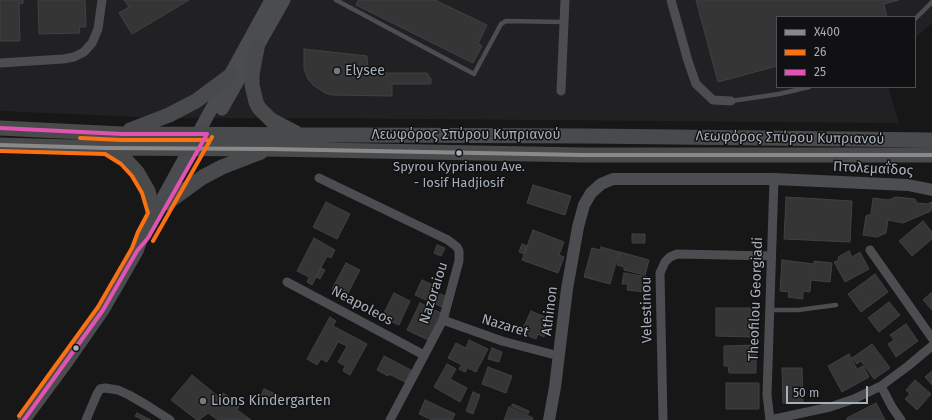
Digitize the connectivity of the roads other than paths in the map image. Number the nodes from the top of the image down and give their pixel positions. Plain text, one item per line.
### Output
1 (102, 0) edge
2 (271, 0) edge
3 (284, 0) edge
4 (336, 0) edge
5 (565, 0) edge
6 (671, 0) edge
7 (932, 2) edge
8 (916, 18) edge
9 (564, 22) junction
10 (257, 48) junction
11 (0, 63) edge
12 (231, 75) junction
13 (805, 88) edge
14 (561, 91) dead end
15 (731, 101) joint
16 (0, 128) edge
17 (122, 134) junction
18 (297, 134) junction
19 (932, 140) edge
20 (198, 141) junction
21 (0, 144) edge
22 (107, 148) junction
23 (270, 149) junction
24 (932, 155) edge
25 (319, 178) dead end
26 (774, 179) junction
27 (932, 190) edge
28 (167, 203) junction
29 (584, 205) joint
30 (154, 214) junction
31 (870, 250) dead end
32 (137, 251) junction
33 (771, 256) junction
34 (287, 282) dead end
35 (836, 305) dead end
36 (769, 310) junction
37 (443, 320) junction
38 (932, 338) edge
39 (932, 346) edge
40 (424, 355) junction
41 (559, 356) junction
42 (881, 386) junction
43 (24, 420) edge
44 (86, 420) edge
45 (170, 420) edge
46 (390, 420) edge
47 (548, 420) edge
48 (663, 420) edge
49 (770, 420) edge
50 (901, 420) edge

1 - 11 street
2 - 12 main road
3 - 10 main road
4 - 9 lane
5 - 9 street
6 - 15 street
7 - 8 lane
9 - 14 street
10 - 18 main road
10 - 20 main road
12 - 17 main road
12 - 20 main road
13 - 15 lane
16 - 17 main road, Λεωφόρος Σπύρου Κυπριανού
17 - 20 main road, Λεωφόρος Σπύρου Κυπριανού
18 - 19 main road, Λεωφόρος Σπύρου Κυπριανού
18 - 20 main road, Λεωφόρος Σπύρου Κυπριανού
20 - 22 main road, Λεωφόρος Σπύρου Κυπριανού
20 - 23 main road, Λεωφόρος Σπύρου Κυπριανού
20 - 28 main road
20 - 30 main road
21 - 22 main road, Λεωφόρος Σπύρου Κυπριανού
22 - 30 main road
23 - 24 main road, Λεωφόρος Σπύρου Κυπριανού
23 - 28 main road
25 - 37 street, Nazoraiou
26 - 27 street, Πτολεμαΐδος
26 - 29 street, Πτολεμαΐδος
26 - 33 street, Theofilou Georgiadi
28 - 32 main road
29 - 41 street, Athinon
30 - 32 main road
31 - 38 street
32 - 43 main road
33 - 36 street, Theofilou Georgiadi
33 - 48 street, Velestinou
34 - 40 street, Neapoleos
35 - 36 lane
36 - 49 street, Theofilou Georgiadi
37 - 40 street, Nazoraiou
37 - 41 street, Nazaret
39 - 42 street
40 - 46 street, Nazoraiou
41 - 47 street, Athinon
42 - 49 street
42 - 50 street
44 - 45 street

